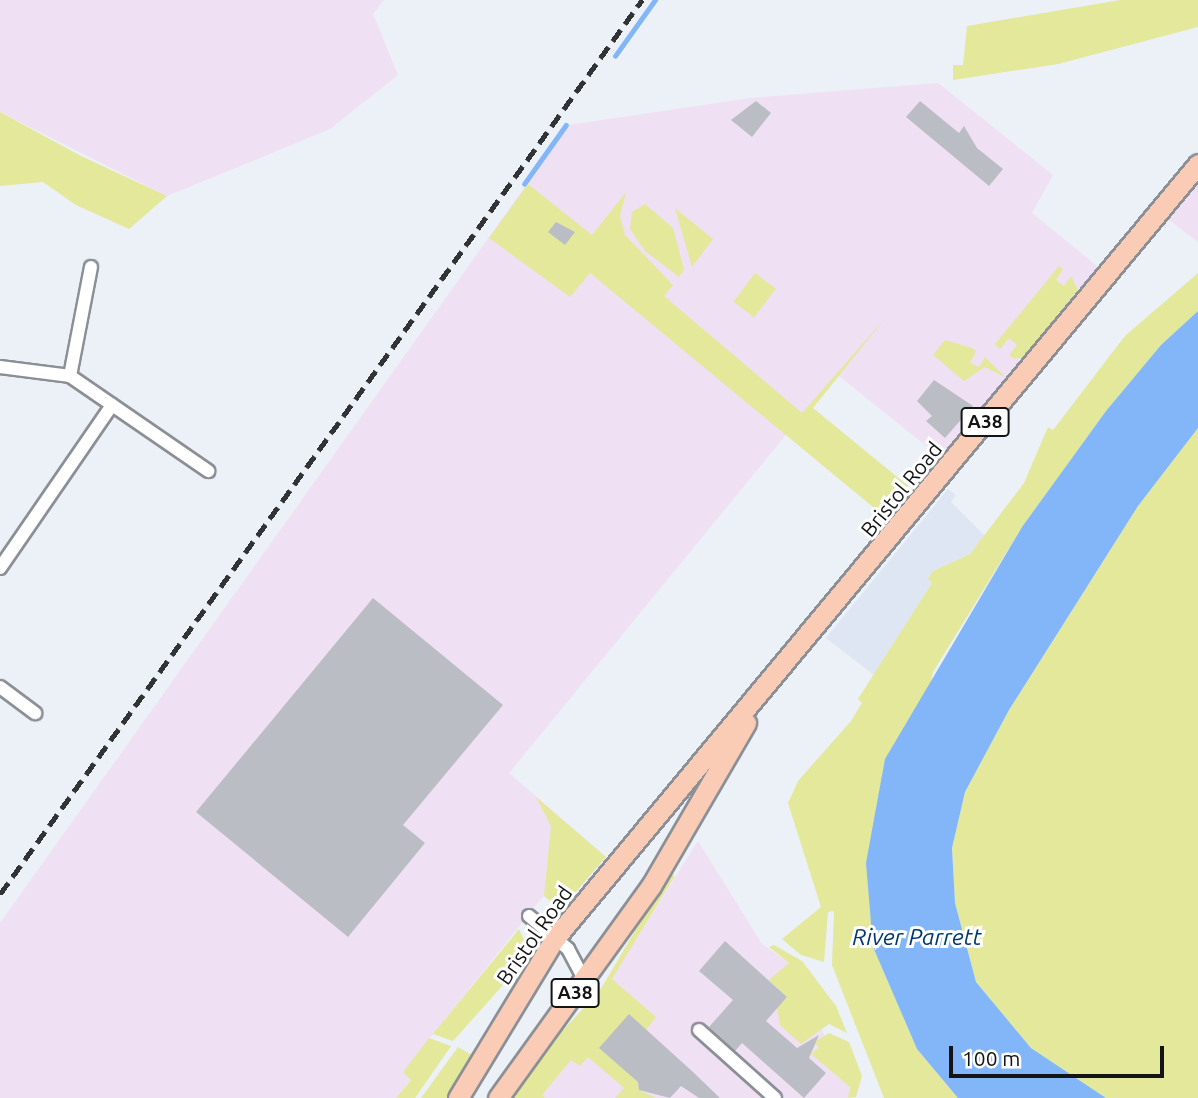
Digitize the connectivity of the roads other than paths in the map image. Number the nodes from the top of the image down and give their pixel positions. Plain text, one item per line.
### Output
1 (1198, 164) edge
2 (90, 267) dead end
3 (0, 367) edge
4 (69, 376) junction
5 (112, 405) junction
6 (208, 471) dead end
7 (0, 568) edge
8 (772, 681) junction
9 (0, 687) edge
10 (35, 713) dead end
11 (529, 916) dead end
12 (555, 938) junction
13 (584, 979) junction
14 (699, 1030) dead end
15 (458, 1098) edge
16 (498, 1098) edge
17 (775, 1098) edge

1 - 8 main road, Bristol Road / A38
2 - 4 street
3 - 4 street
4 - 5 street
5 - 6 street
5 - 7 street
8 - 12 main road, Bristol Road / A38
8 - 13 main road, Bristol Road / A38
9 - 10 street
11 - 12 street
12 - 13 street
12 - 15 main road, Bristol Road / A38
13 - 16 main road, Bristol Road / A38
14 - 17 street

